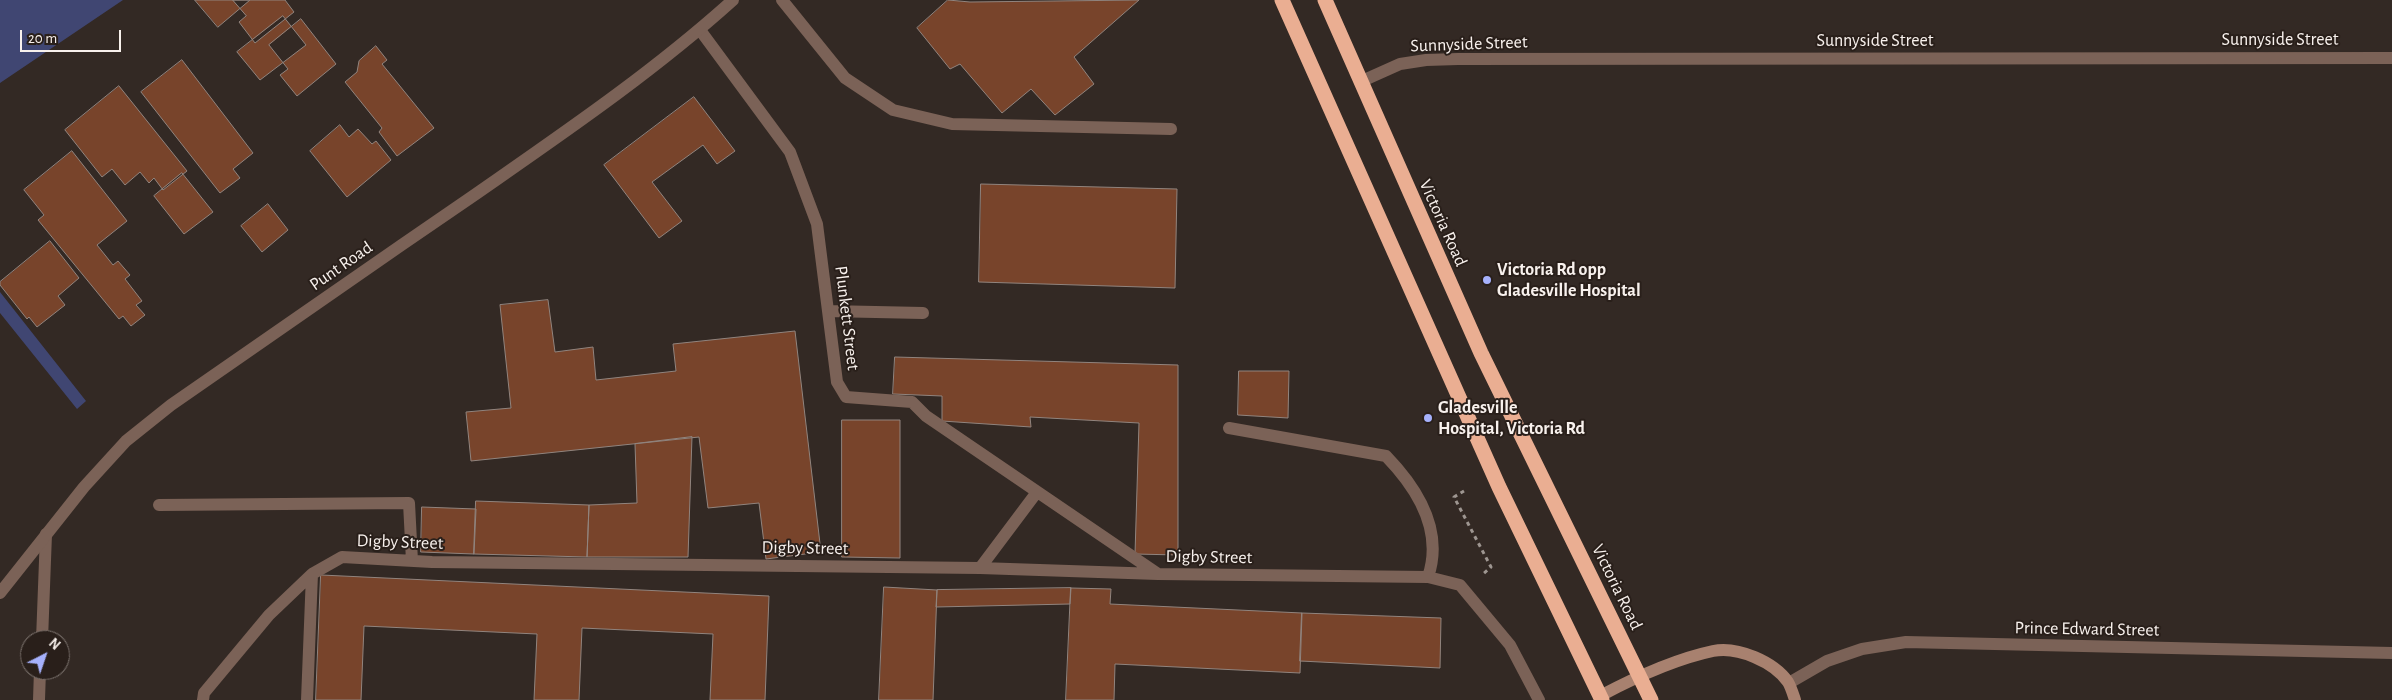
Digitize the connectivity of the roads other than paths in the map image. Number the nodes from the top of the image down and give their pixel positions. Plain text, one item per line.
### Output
1 (733, 0) edge
2 (782, 0) edge
3 (1282, 0) edge
4 (1325, 0) edge
5 (700, 30) junction
6 (2392, 58) edge
7 (1362, 81) junction
8 (1171, 129) dead end
9 (828, 311) junction
10 (923, 313) dead end
11 (1229, 428) dead end
12 (1037, 492) junction
13 (159, 505) dead end
14 (46, 534) junction
15 (412, 560) junction
16 (980, 568) junction
17 (312, 574) junction
18 (1158, 574) junction
19 (1428, 577) junction
20 (0, 593) edge
21 (42, 630) edge
22 (2392, 653) edge
23 (1639, 675) junction
24 (40, 680) edge
25 (1789, 683) junction
26 (1601, 698) edge
27 (39, 700) edge
28 (204, 700) edge
29 (307, 700) edge
30 (1539, 700) edge
31 (1651, 700) edge
32 (1795, 700) edge

1 - 5 street, Punt Road
2 - 8 street
3 - 26 highway
4 - 7 highway, Victoria Road
5 - 9 street, Plunkett Street
5 - 14 street, Punt Road
6 - 7 street, Sunnyside Street
7 - 23 highway, Victoria Road
9 - 10 street
9 - 12 street, Plunkett Street
11 - 19 street
12 - 16 street
12 - 18 street, Plunkett Street
13 - 15 street
14 - 20 street, Punt Road
14 - 21 street
15 - 16 street, Digby Street
15 - 17 street, Digby Street
16 - 18 street, Digby Street
17 - 28 street, Digby Street
17 - 29 street
18 - 19 street, Digby Street
19 - 30 street, Digby Street
22 - 25 street, Prince Edward Street
23 - 25 street
23 - 26 street
23 - 31 highway, Victoria Road
24 - 27 street
25 - 32 street

